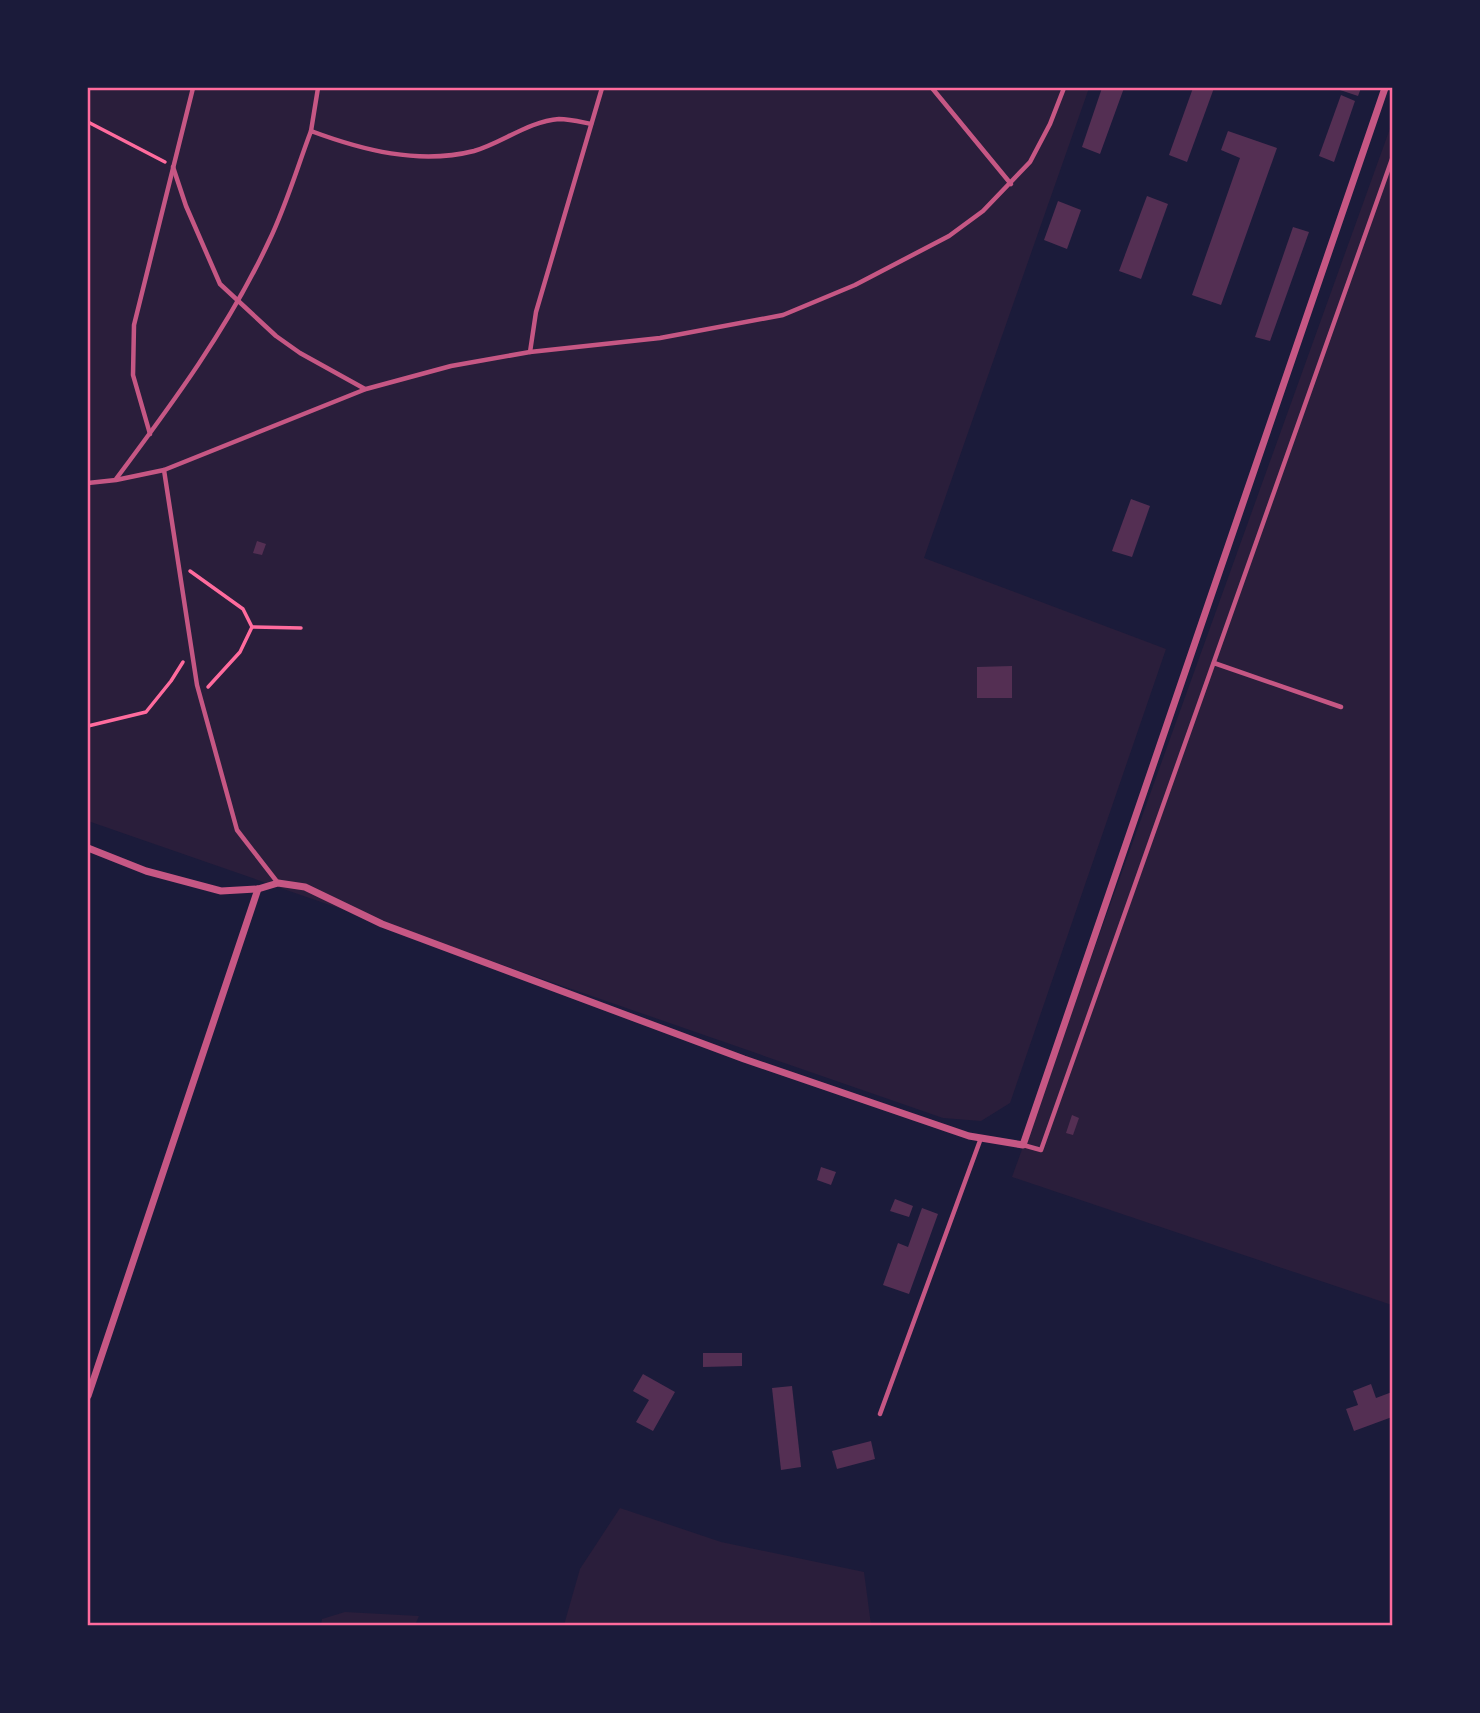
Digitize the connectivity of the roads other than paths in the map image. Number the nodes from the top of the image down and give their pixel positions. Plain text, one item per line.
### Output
1 (193, 88) edge
2 (318, 88) edge
3 (602, 88) edge
4 (932, 88) edge
5 (1064, 88) edge
6 (1385, 88) edge
7 (591, 124) junction
8 (311, 131) junction
9 (1392, 159) edge
10 (173, 167) junction
11 (1011, 184) junction
12 (237, 302) junction
13 (530, 352) junction
14 (366, 389) junction
15 (150, 434) junction
16 (164, 470) junction
17 (116, 480) junction
18 (88, 483) edge
19 (1214, 663) junction
20 (1341, 707) dead end
21 (88, 848) edge
22 (278, 883) junction
23 (258, 889) junction
24 (981, 1138) junction
25 (1023, 1145) junction
26 (88, 1396) edge
27 (880, 1414) dead end

1 - 10 lane
2 - 8 lane
3 - 7 lane
4 - 11 lane
5 - 11 lane
6 - 25 street
7 - 8 lane
7 - 13 lane
8 - 12 lane
9 - 19 lane
10 - 12 lane
10 - 15 lane
11 - 13 lane
12 - 14 lane
12 - 15 lane
13 - 14 lane
14 - 16 lane
15 - 17 lane
16 - 17 lane
16 - 22 lane
17 - 18 lane
19 - 20 lane
19 - 25 lane
21 - 23 street
22 - 23 street
22 - 24 street
23 - 26 street
24 - 25 street
24 - 27 lane

